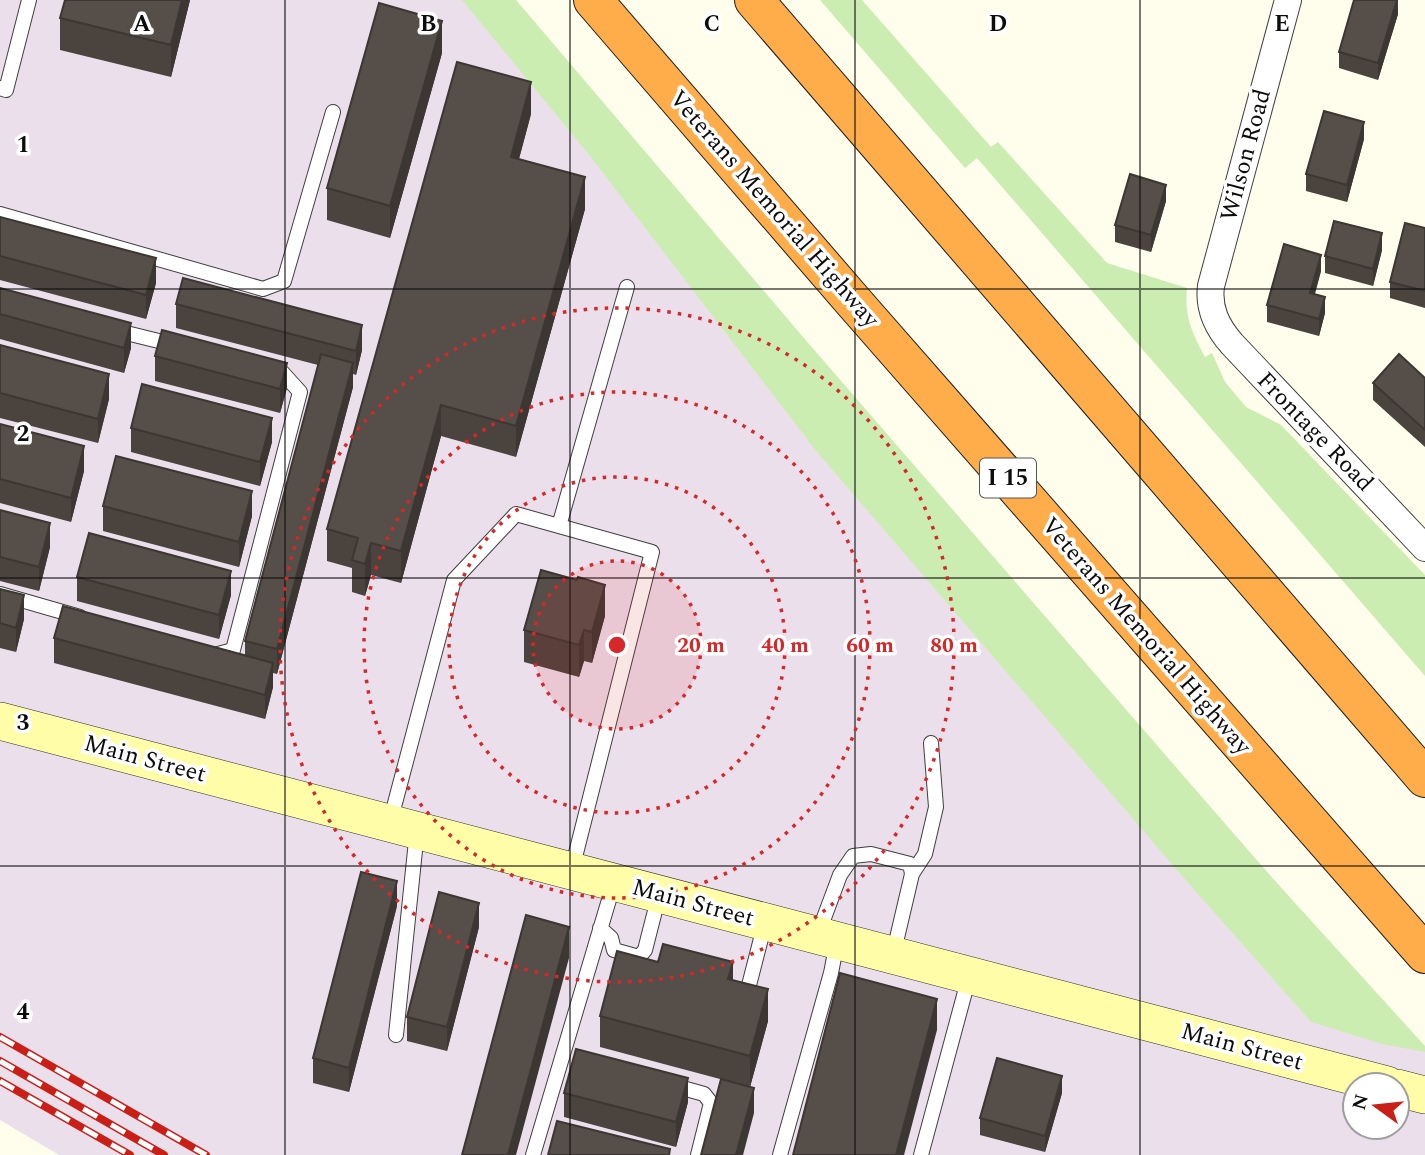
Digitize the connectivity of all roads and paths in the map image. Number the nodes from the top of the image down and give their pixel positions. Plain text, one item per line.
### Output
1 (30, 0) edge
2 (593, 0) edge
3 (754, 0) edge
4 (1288, 0) edge
5 (0, 88) edge
6 (332, 112) dead end
7 (0, 214) edge
8 (627, 287) dead end
9 (1212, 311) joint
10 (94, 325) edge
11 (187, 348) edge
12 (254, 364) edge
13 (559, 526) junction
14 (1425, 548) edge
15 (0, 594) edge
16 (93, 621) edge
17 (199, 651) edge
18 (0, 721) edge
19 (931, 743) dead end
20 (1425, 778) edge
21 (403, 827) junction
22 (571, 871) junction
23 (912, 874) junction
24 (614, 882) junction
25 (659, 894) junction
26 (765, 922) junction
27 (600, 928) junction
28 (827, 938) junction
29 (1425, 954) edge
30 (892, 955) junction
31 (970, 976) junction
32 (746, 997) edge
33 (396, 1035) dead end
34 (1341, 1073) edge
35 (652, 1079) edge
36 (533, 1155) edge
37 (698, 1155) edge
38 (780, 1155) edge
39 (921, 1155) edge

1 - 5 lane
2 - 29 highway, Veterans Memorial Highway / I 15
3 - 20 highway
4 - 9 street, Wilson Road
6 - 7 lane
8 - 13 lane
9 - 14 street, Frontage Road
10 - 11 lane
12 - 17 lane
13 - 21 lane
13 - 22 lane
15 - 16 lane
18 - 21 street, Main Street
19 - 23 lane
21 - 22 street, Main Street
21 - 33 lane
22 - 24 street, Main Street
23 - 28 lane
23 - 30 lane
24 - 25 street, Main Street
24 - 27 lane
25 - 26 street, Main Street
25 - 27 lane
26 - 28 street, Main Street
26 - 32 lane
27 - 36 lane
28 - 30 street, Main Street
28 - 38 lane
30 - 31 street, Main Street
31 - 34 street, Main Street
31 - 39 lane
35 - 37 lane

